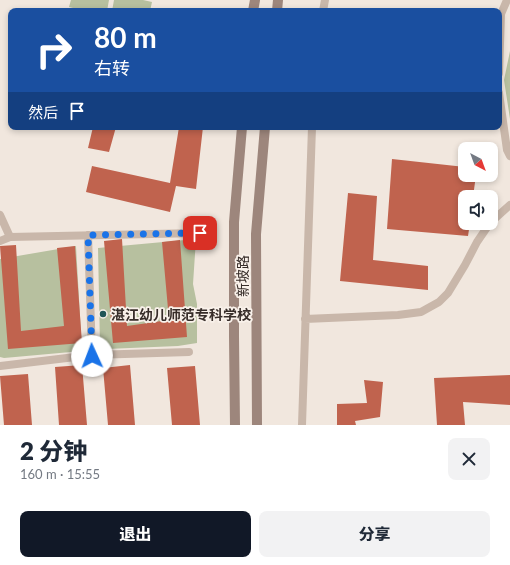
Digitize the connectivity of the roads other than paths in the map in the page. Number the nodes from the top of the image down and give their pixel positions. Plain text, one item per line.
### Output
1 (506, 0) edge
2 (502, 11) edge
3 (502, 114) edge
4 (242, 130) edge
5 (265, 130) edge
6 (312, 130) edge
7 (510, 156) edge
8 (510, 205) edge
9 (0, 215) edge
10 (498, 215) edge
11 (485, 230) edge
12 (200, 233) dead end
13 (88, 235) junction
14 (10, 237) junction
15 (0, 241) edge
16 (305, 319) junction
17 (189, 352) dead end
18 (92, 356) junction
19 (0, 366) edge
20 (235, 425) edge
21 (257, 425) edge
22 (302, 425) edge

1 - 2 street
3 - 7 street
4 - 20 street, 新坡路
5 - 21 street, 新坡路
6 - 16 street
8 - 10 street
9 - 14 street
11 - 16 street
12 - 13 street
13 - 14 street
13 - 18 street
14 - 15 street
16 - 22 street
17 - 18 street
18 - 19 street

